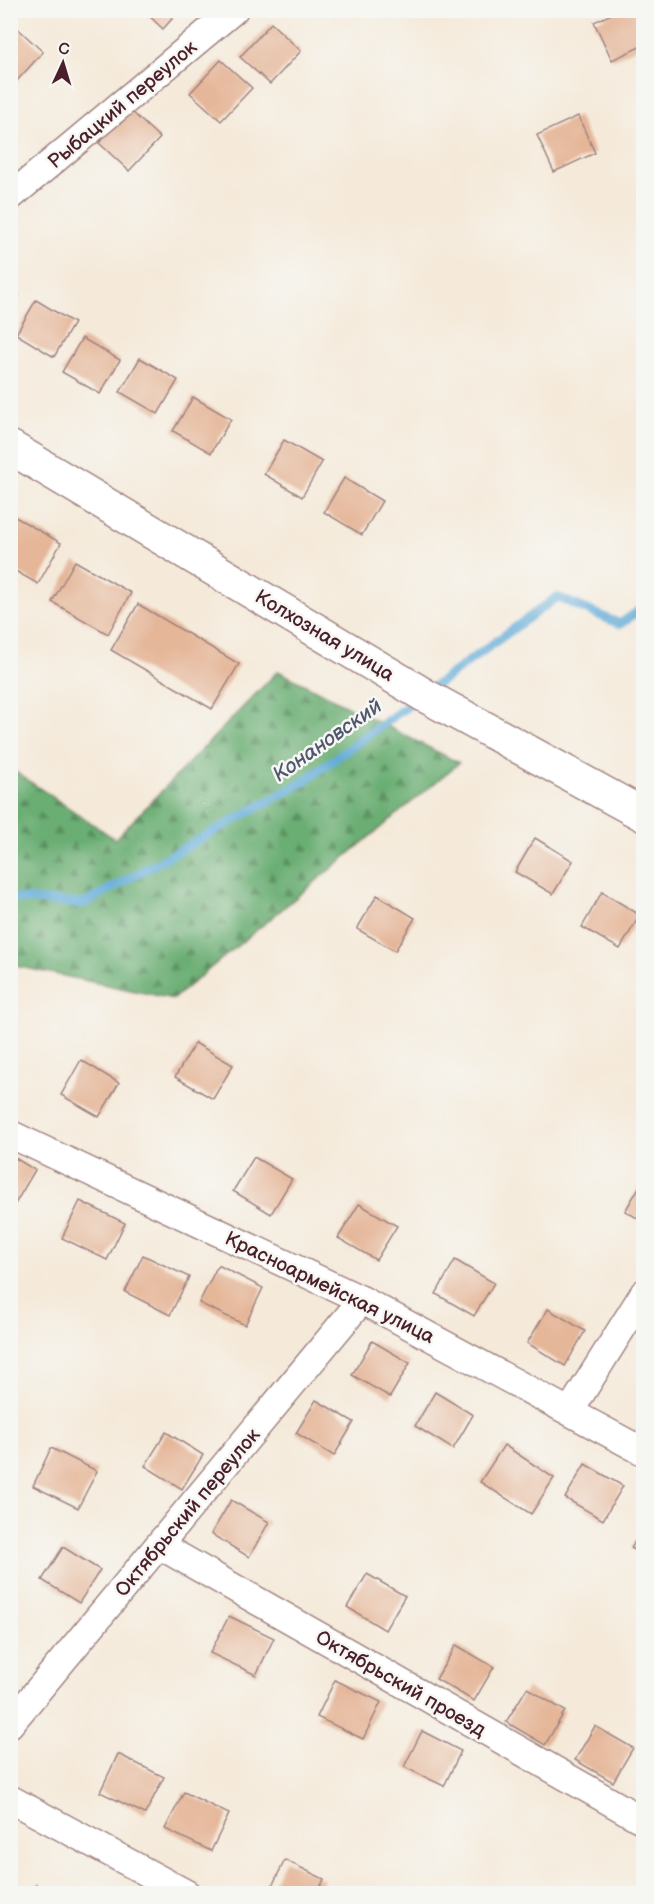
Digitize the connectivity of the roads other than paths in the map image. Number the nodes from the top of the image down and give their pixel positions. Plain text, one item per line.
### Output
1 (234, 10) edge
2 (10, 197) edge
3 (10, 447) edge
4 (644, 815) edge
5 (10, 1134) edge
6 (644, 1293) edge
7 (362, 1300) junction
8 (570, 1411) junction
9 (644, 1452) edge
10 (159, 1545) junction
11 (10, 1724) edge
12 (10, 1799) edge
13 (644, 1821) edge
14 (187, 1893) edge

1 - 2 street, Рыбацкий переулок
3 - 4 street, Колхозная улица
5 - 7 street, Красноармейская улица
6 - 8 street
7 - 8 street, Красноармейская улица
7 - 10 street, Октябрьский переулок
8 - 9 street, Красноармейская улица
10 - 11 street, Октябрьский переулок
10 - 13 street, Октябрьский проезд
12 - 14 street

